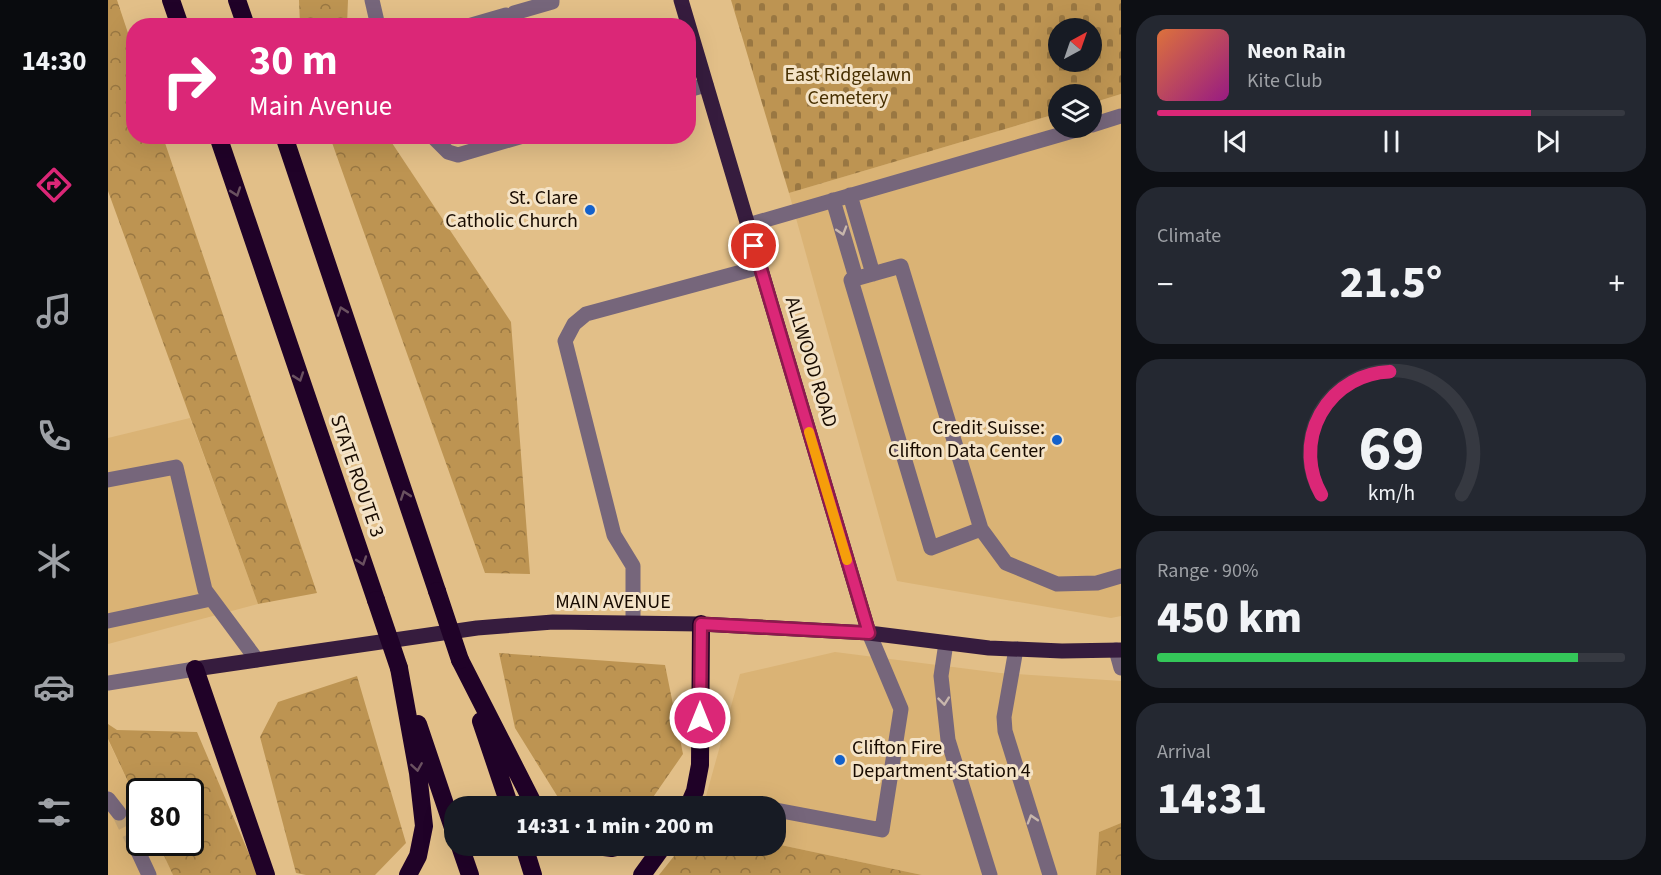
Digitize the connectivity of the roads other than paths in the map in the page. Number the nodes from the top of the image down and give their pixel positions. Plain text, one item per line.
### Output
1 (171, 0) edge
2 (237, 0) edge
3 (372, 0) edge
4 (552, 0) edge
5 (681, 0) edge
6 (177, 18) edge
7 (243, 18) edge
8 (376, 18) edge
9 (496, 18) edge
10 (686, 18) edge
11 (696, 51) edge
12 (706, 85) junction
13 (696, 88) edge
14 (1121, 116) edge
15 (1102, 122) edge
16 (1048, 138) edge
17 (221, 144) edge
18 (287, 144) edge
19 (440, 144) edge
20 (496, 144) edge
21 (850, 195) junction
22 (833, 200) junction
23 (748, 225) junction
24 (760, 267) junction
25 (873, 274) junction
26 (856, 278) junction
27 (108, 480) edge
28 (981, 530) junction
29 (1121, 576) edge
30 (211, 599) junction
31 (108, 621) edge
32 (633, 622) junction
33 (701, 624) junction
34 (869, 633) junction
35 (946, 643) junction
36 (1016, 649) junction
37 (1118, 650) edge
38 (257, 660) junction
39 (460, 660) junction
40 (399, 668) junction
41 (1121, 668) edge
42 (195, 669) junction
43 (108, 683) edge
44 (506, 796) edge
45 (529, 796) edge
46 (693, 796) edge
47 (108, 799) edge
48 (444, 801) edge
49 (786, 812) edge
50 (118, 813) tunnel mouth
51 (140, 856) edge
52 (463, 856) edge
53 (527, 856) edge
54 (656, 856) edge
55 (149, 875) edge
56 (266, 875) edge
57 (408, 875) edge
58 (470, 875) edge
59 (533, 875) edge
60 (642, 875) edge
61 (990, 875) edge
62 (1050, 875) edge

1 - 6 highway
2 - 7 highway
3 - 8 street
4 - 9 street
5 - 10 main road, ALLWOOD ROAD
11 - 12 main road, ALLWOOD ROAD
12 - 13 street
12 - 23 main road, ALLWOOD ROAD
14 - 15 street
16 - 21 street
17 -> 40 highway, STATE ROUTE 3, bridge
39 -> 18 highway, STATE ROUTE 3, bridge
19 - 20 street
21 - 22 street
21 - 25 street
22 - 23 street
22 -> 26 street
23 - 24 main road, ALLWOOD ROAD
24 - 32 street
24 - 34 main road, ALLWOOD ROAD
25 - 26 street
25 - 28 street
26 - 28 street
27 - 30 street
28 - 29 street
30 - 31 street
30 - 38 street
32 - 33 main road, MAIN AVENUE
32 - 38 main road, MAIN AVENUE
33 - 34 main road, MAIN AVENUE
33 - 46 highway
34 - 35 main road, MAIN AVENUE
34 - 49 street
35 - 36 main road, MAIN AVENUE
35 -> 61 street
36 - 37 main road, MAIN AVENUE
62 -> 36 street
37 - 41 street
38 - 42 main road, MAIN AVENUE
39 - 44 highway, STATE ROUTE 3
39 - 45 highway
40 - 48 highway, STATE ROUTE 3
40 -> 57 highway
42 - 43 street, MAIN AVENUE
42 - 56 highway
47 - 50 street
51 - 55 street
52 - 58 highway
53 - 59 highway
54 - 60 highway

